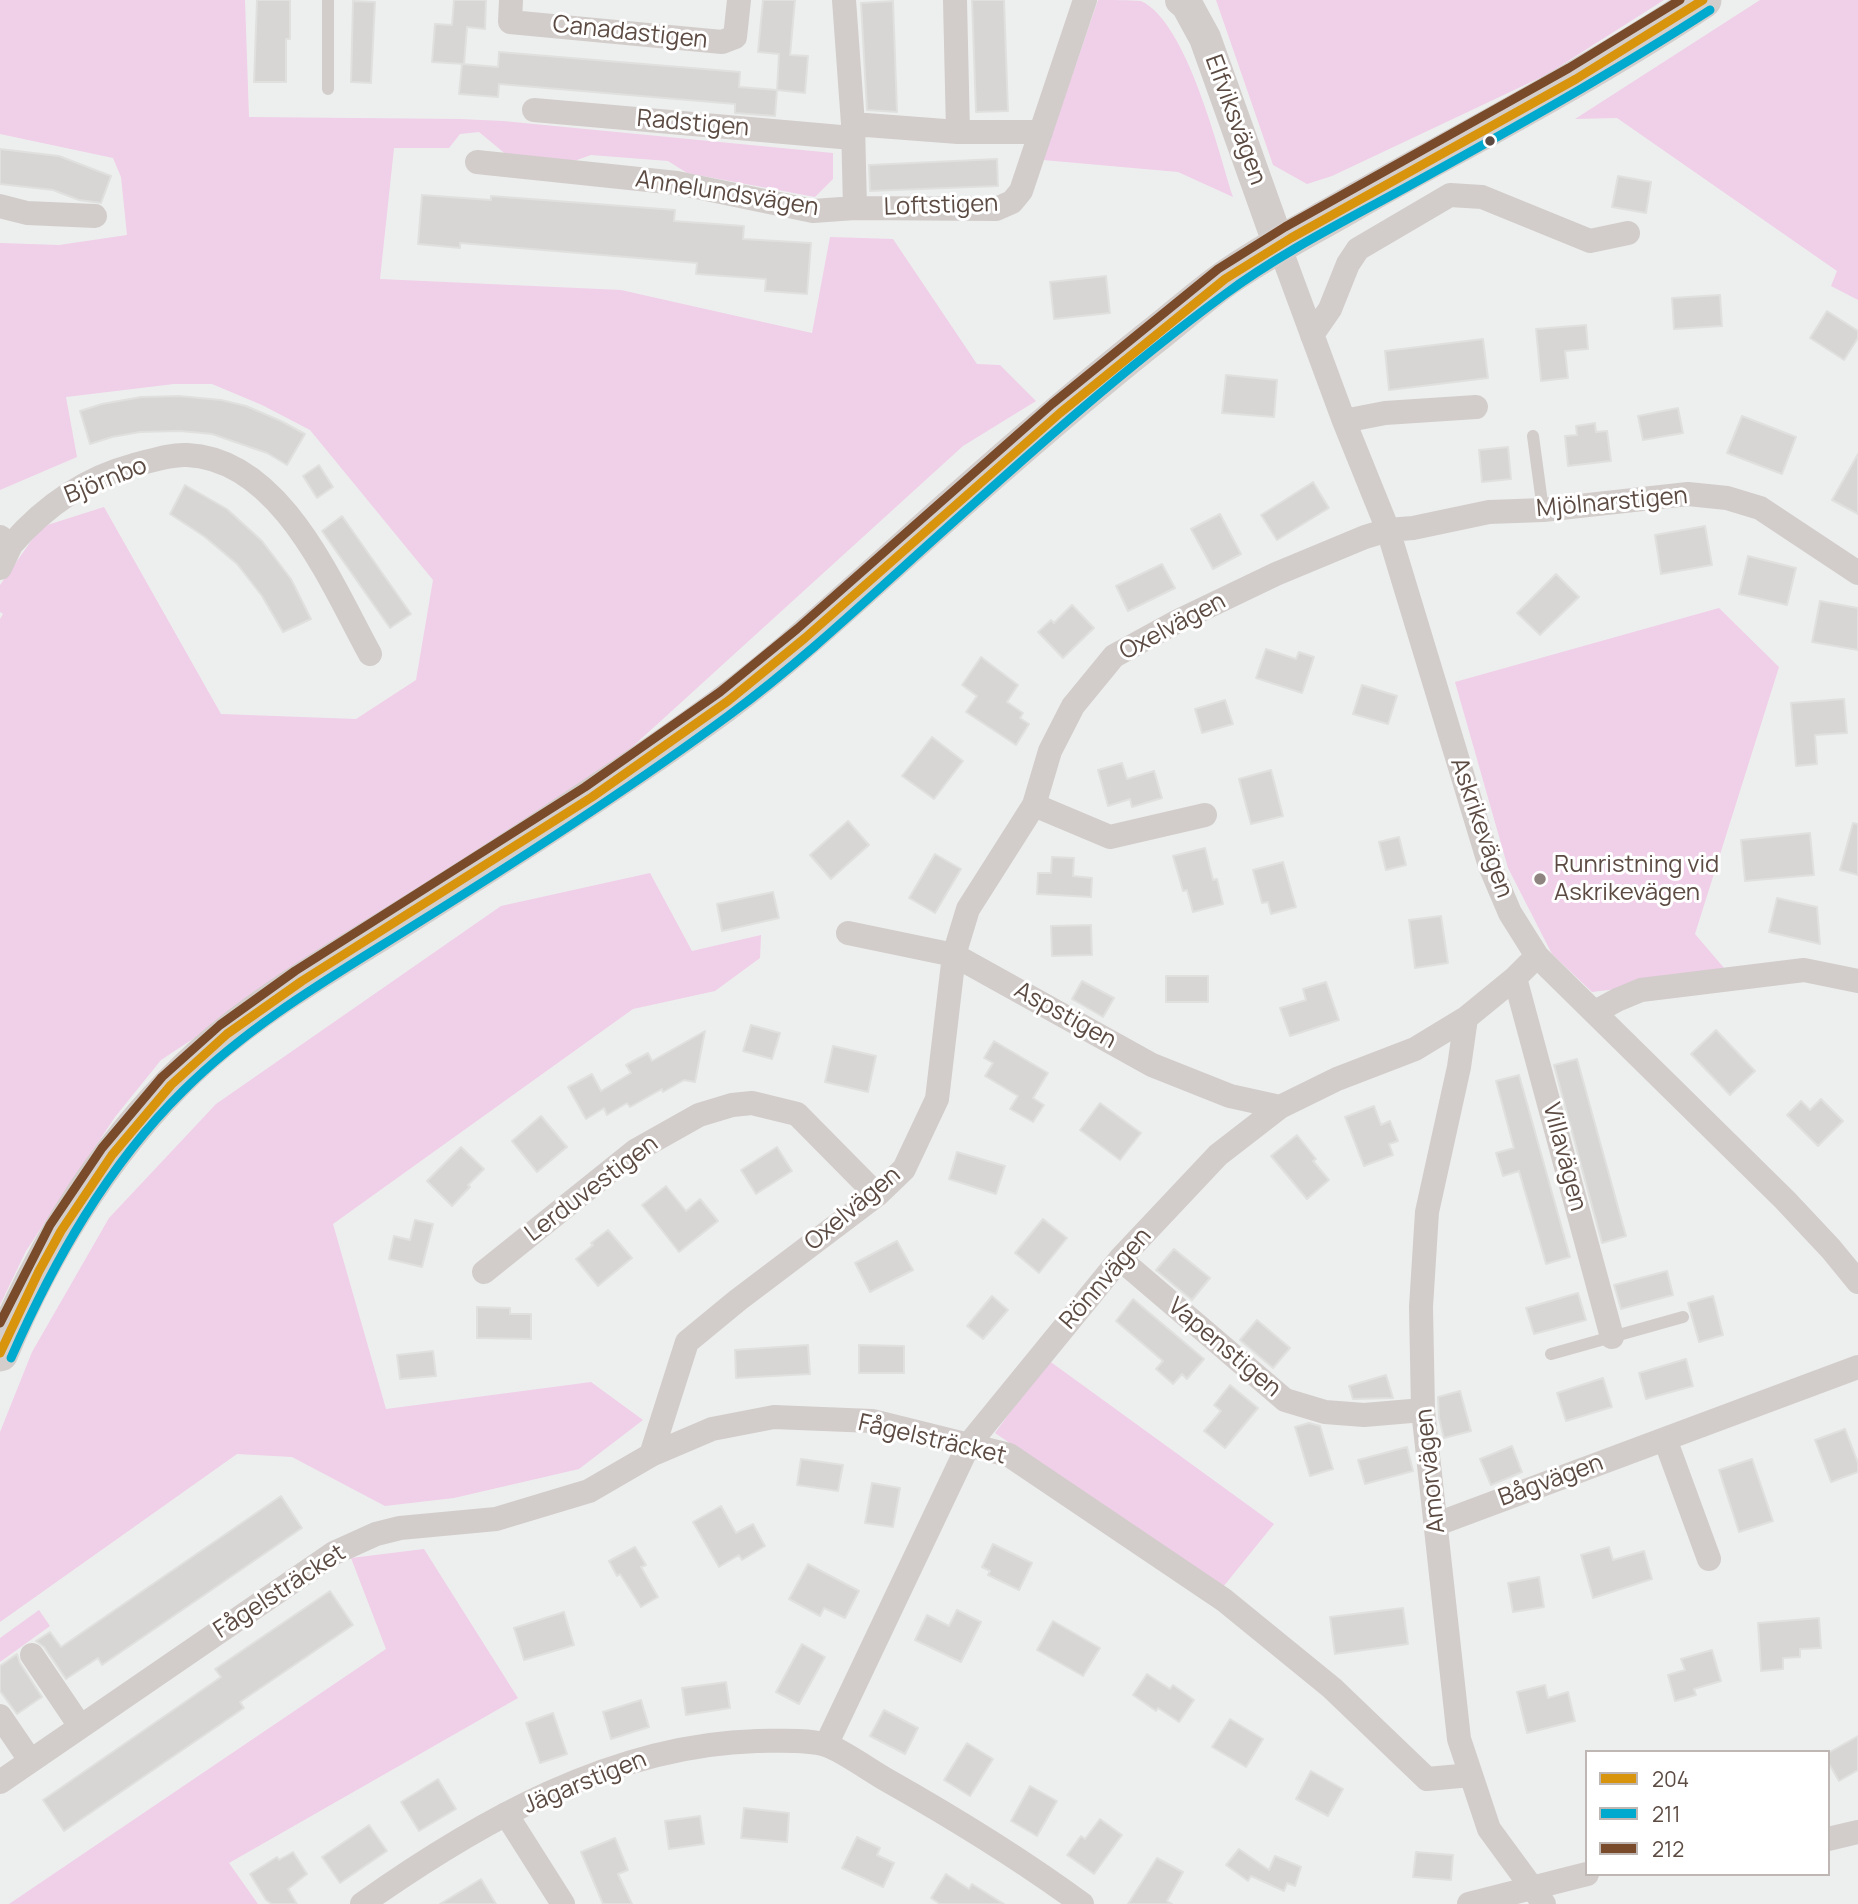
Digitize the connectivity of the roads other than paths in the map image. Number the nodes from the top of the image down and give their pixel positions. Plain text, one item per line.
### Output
1 (328, 0) edge
2 (511, 0) edge
3 (739, 0) edge
4 (844, 0) edge
5 (955, 0) edge
6 (1086, 0) edge
7 (1181, 0) edge
8 (1703, 0) edge
9 (328, 89) dead end
10 (534, 110) dead end
11 (853, 131) junction
12 (958, 132) junction
13 (1041, 132) junction
14 (477, 162) dead end
15 (0, 206) edge
16 (855, 208) junction
17 (95, 216) dead end
18 (1628, 233) dead end
19 (1279, 245) junction
20 (1312, 335) junction
21 (1476, 407) dead end
22 (1344, 421) junction
23 (1533, 436) dead end
24 (1543, 510) junction
25 (1388, 530) junction
26 (6, 541) edge
27 (0, 568) edge
28 (1858, 573) edge
29 (370, 653) dead end
30 (1034, 805) junction
31 (1205, 815) dead end
32 (848, 933) dead end
33 (954, 955) junction
34 (1537, 956) junction
35 (1515, 978) junction
36 (1858, 981) edge
37 (1595, 1012) junction
38 (1466, 1018) junction
39 (1280, 1107) junction
40 (877, 1195) junction
41 (1120, 1259) junction
42 (484, 1272) dead end
43 (1858, 1282) edge
44 (1683, 1317) dead end
45 (1612, 1337) junction
46 (0, 1353) edge
47 (1551, 1354) dead end
48 (1858, 1367) edge
49 (1423, 1410) junction
50 (1665, 1439) junction
51 (969, 1444) junction
52 (651, 1455) junction
53 (1437, 1524) junction
54 (1709, 1559) dead end
55 (32, 1655) dead end
56 (0, 1716) edge
57 (80, 1726) junction
58 (826, 1745) junction
59 (30, 1760) junction
60 (1471, 1775) junction
61 (0, 1782) edge
62 (506, 1814) junction
63 (1858, 1832) edge
64 (1830, 1839) edge
65 (1585, 1875) edge
66 (1538, 1897) edge
67 (362, 1904) edge
68 (563, 1904) edge
69 (1082, 1904) edge
70 (1469, 1904) edge

1 - 9 lane
2 - 3 street, Canadastigen
4 - 11 street, Annelundsvägen
5 - 12 street
6 - 13 street
7 - 19 street, Elfviksvägen
8 - 19 main road
10 - 11 street, Radstigen
11 - 12 street, Radstigen
11 - 16 street, Annelundsvägen
12 - 13 street, Radstigen
13 - 16 street, Loftstigen
14 - 16 street, Annelundsvägen
15 - 17 street
18 - 20 street
19 - 20 street, Askrikevägen
19 - 46 main road
20 - 22 street, Askrikevägen
21 - 22 street
22 - 25 street, Askrikevägen
23 - 24 lane
24 - 25 street, Mjölnarstigen
24 - 28 street, Mjölnarstigen
25 - 30 street, Oxelvägen
25 - 34 street, Askrikevägen
26 - 27 street, Björnbo
26 - 29 street, Björnbo
30 - 31 street
30 - 33 street, Oxelvägen
32 - 33 street, Aspstigen
33 - 39 street, Aspstigen
33 - 40 street, Oxelvägen
34 - 35 street, Rönnvägen
34 - 37 street, Askrikevägen
35 - 38 street, Rönnvägen
35 - 45 street, Villavägen
36 - 37 street
37 - 43 street, Askrikevägen
38 - 39 street, Rönnvägen
38 - 49 street, Amorvägen
39 - 41 street, Rönnvägen
40 - 42 street, Lerduvestigen
40 - 52 street, Oxelvägen
41 - 49 street, Vapenstigen
41 - 51 street, Rönnvägen
44 - 45 lane
45 - 47 lane
48 - 50 street, Bågvägen
49 - 53 street, Amorvägen
50 - 53 street, Bågvägen
50 - 54 street
51 - 52 street, Fågelsträcket
51 - 58 street, Rönnvägen
51 - 60 street, Fågelsträcket
52 - 57 street, Fågelsträcket
53 - 60 street, Amorvägen
55 - 57 street
56 - 59 street
57 - 59 street, Fågelsträcket
58 - 62 street, Jägarstigen
58 - 69 street, Jägarstigen
59 - 61 street, Fågelsträcket
60 - 66 street, Amorvägen
62 - 67 street, Jägarstigen
62 - 68 street
63 - 64 street
65 - 66 street
66 - 70 street

